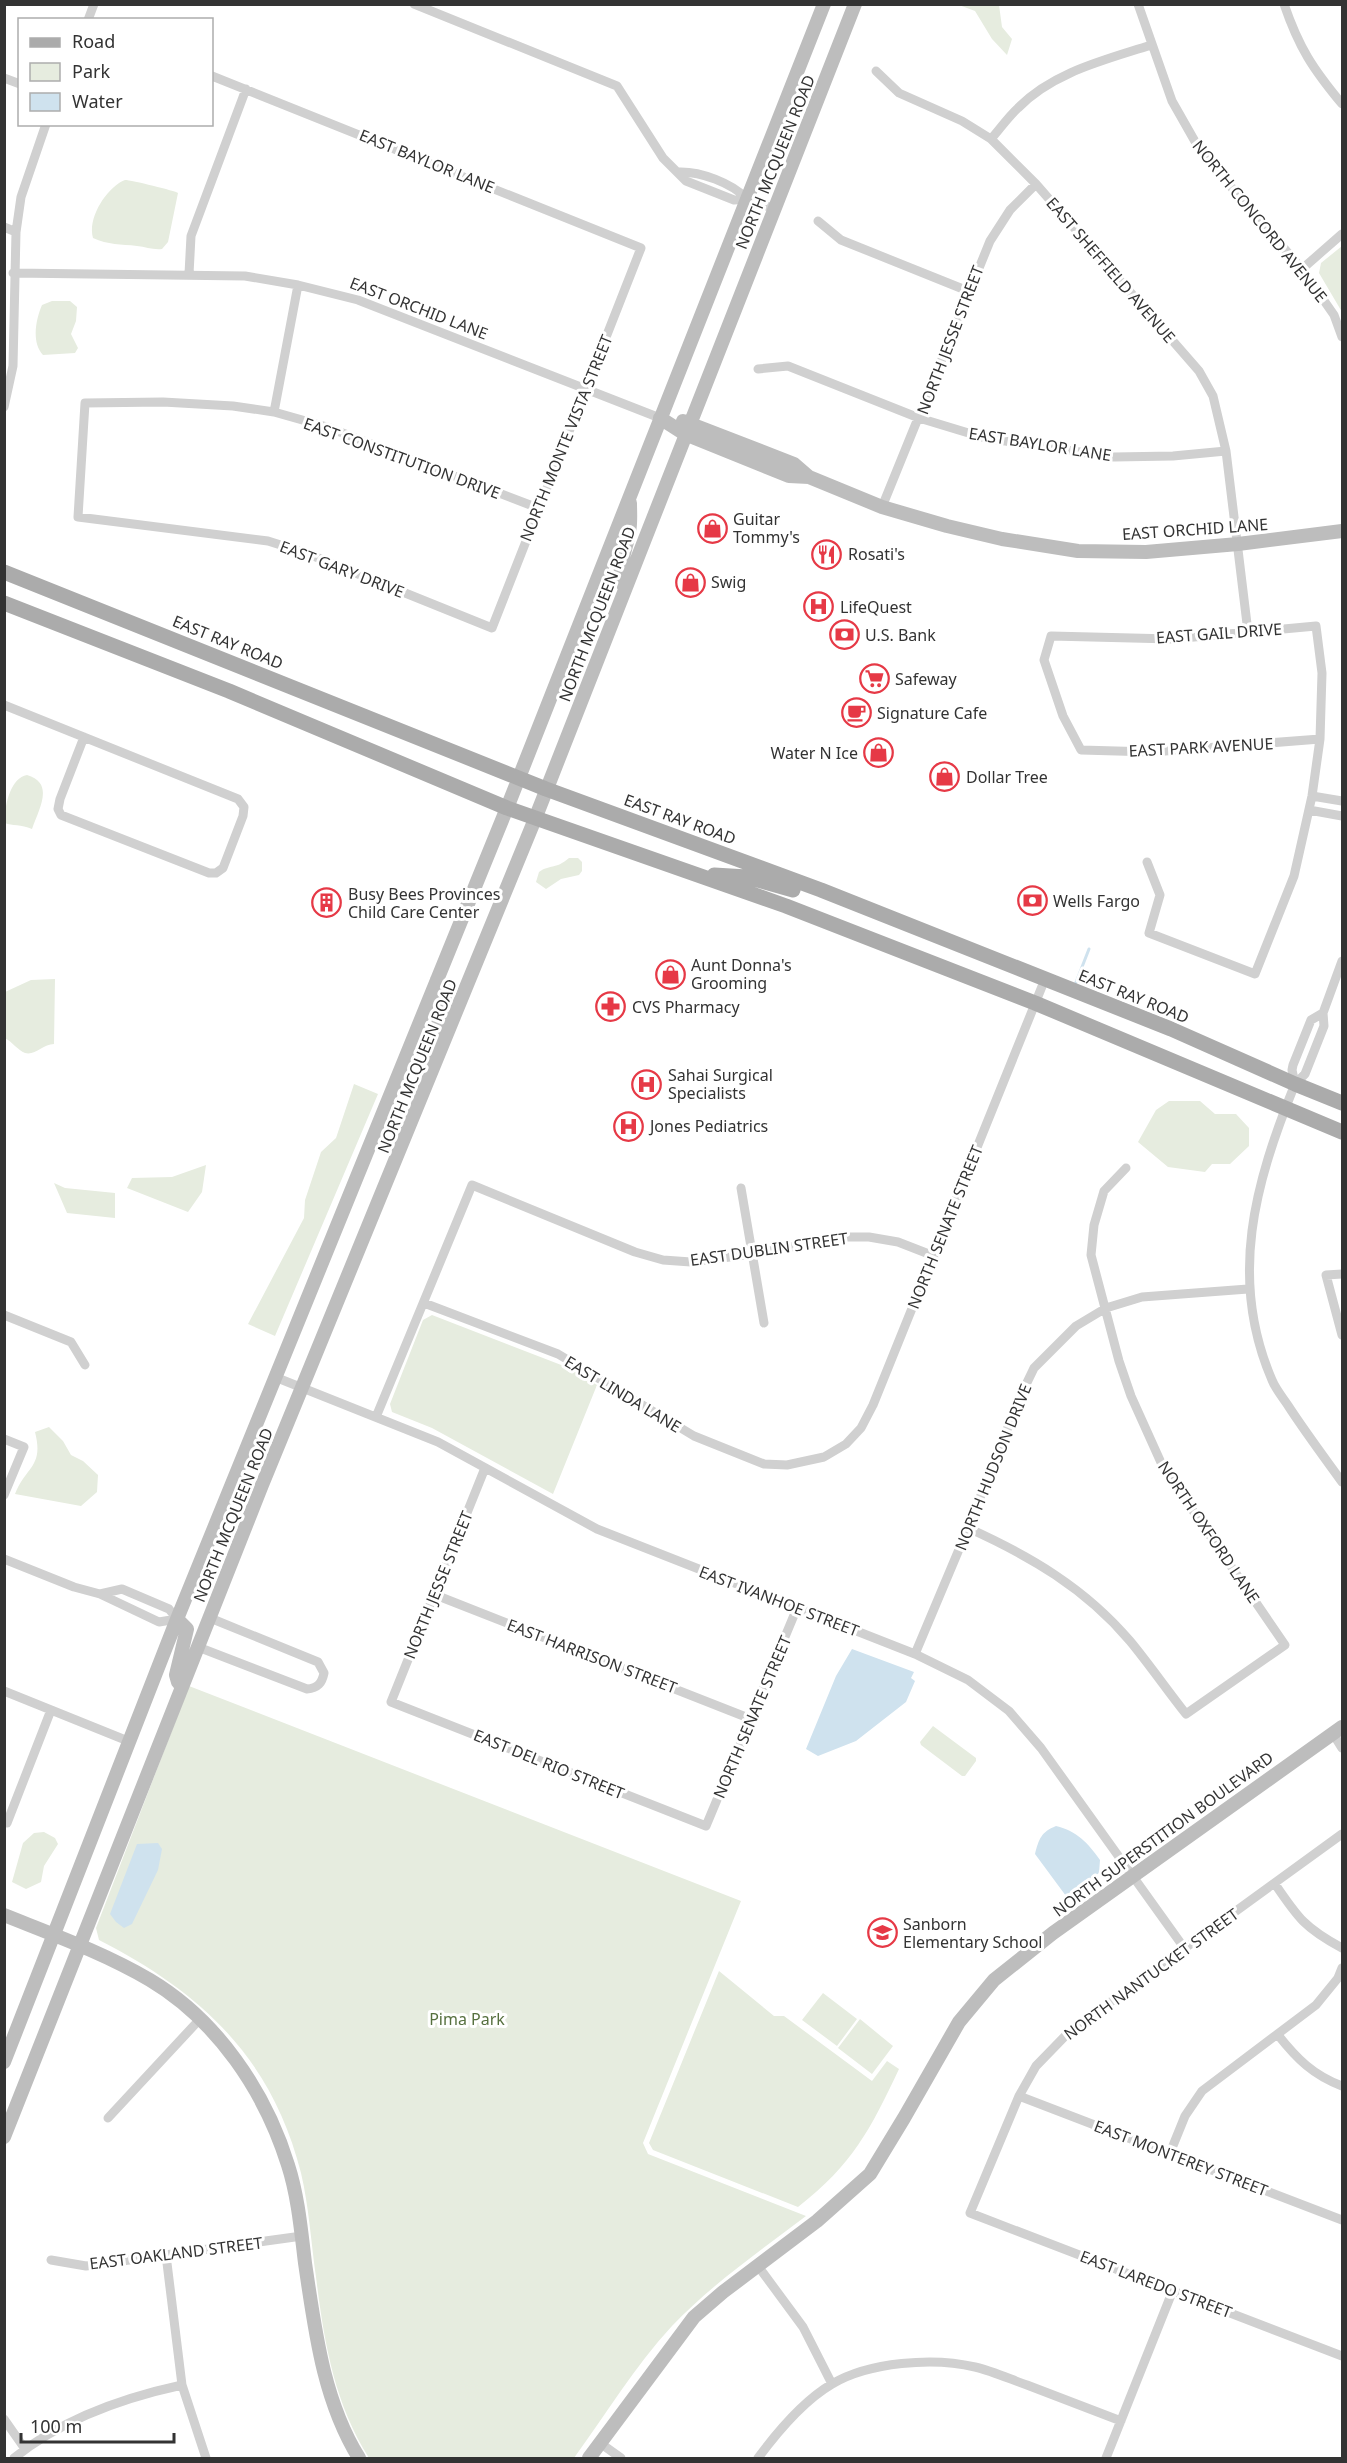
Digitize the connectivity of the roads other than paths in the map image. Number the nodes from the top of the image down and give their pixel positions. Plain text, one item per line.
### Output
1 (414, 4) edge
2 (824, 4) edge
3 (855, 4) edge
4 (1138, 4) edge
5 (1284, 4) edge
6 (1151, 45) junction
7 (876, 71) dead end
8 (213, 76) edge
9 (246, 88) junction
10 (1342, 104) edge
11 (45, 126) edge
12 (991, 140) junction
13 (1036, 184) junction
14 (747, 199) junction
15 (774, 209) junction
16 (818, 221) dead end
17 (4, 227) edge
18 (16, 232) junction
19 (1342, 234) edge
20 (641, 248) joint
21 (1302, 269) junction
22 (13, 273) junction
23 (189, 274) junction
24 (298, 285) junction
25 (968, 291) junction
26 (1342, 338) edge
27 (9, 366) edge
28 (758, 369) dead end
29 (585, 390) junction
30 (4, 408) edge
31 (274, 412) junction
32 (660, 418) junction
33 (919, 418) junction
34 (687, 428) junction
35 (1226, 451) junction
36 (631, 492) junction
37 (882, 507) junction
38 (538, 508) junction
39 (78, 518) joint
40 (1342, 531) edge
41 (1238, 544) junction
42 (4, 572) edge
43 (625, 588) junction
44 (4, 603) edge
45 (492, 628) joint
46 (1248, 632) junction
47 (4, 705) edge
48 (84, 737) junction
49 (1320, 739) junction
50 (1081, 750) joint
51 (519, 778) junction
52 (546, 789) junction
53 (1312, 796) junction
54 (1342, 801) edge
55 (507, 808) junction
56 (1309, 810) junction
57 (1342, 816) edge
58 (535, 819) junction
59 (1147, 862) dead end
60 (698, 875) junction
61 (821, 890) junction
62 (1342, 961) edge
63 (1045, 979) junction
64 (437, 980) junction
65 (1035, 1003) junction
66 (1323, 1013) junction
67 (427, 1084) junction
68 (1295, 1084) junction
69 (1342, 1103) edge
70 (1285, 1109) junction
71 (1342, 1132) edge
72 (1125, 1168) dead end
73 (741, 1188) dead end
74 (753, 1254) junction
75 (934, 1256) junction
76 (1342, 1274) edge
77 (1248, 1289) junction
78 (424, 1303) junction
79 (1106, 1308) junction
80 (4, 1316) edge
81 (764, 1323) dead end
82 (1342, 1335) edge
83 (85, 1365) dead end
84 (275, 1377) junction
85 (302, 1387) junction
86 (376, 1417) junction
87 (4, 1439) edge
88 (824, 1457) joint
89 (485, 1468) junction
90 (1342, 1482) edge
91 (4, 1495) edge
92 (968, 1528) junction
93 (4, 1559) edge
94 (100, 1594) junction
95 (433, 1594) junction
96 (797, 1608) junction
97 (210, 1618) junction
98 (177, 1619) junction
99 (198, 1647) junction
100 (915, 1654) junction
101 (182, 1687) junction
102 (4, 1691) edge
103 (391, 1702) joint
104 (51, 1710) junction
105 (751, 1719) junction
106 (1337, 1730) edge
107 (129, 1741) junction
108 (1342, 1748) edge
109 (6, 1823) edge
110 (706, 1826) joint
111 (1342, 1834) edge
112 (1132, 1876) junction
113 (1275, 1884) junction
114 (4, 1916) edge
115 (56, 1935) junction
116 (82, 1947) junction
117 (1342, 1948) edge
118 (1185, 1949) junction
119 (1342, 1968) edge
120 (200, 2019) junction
121 (1278, 2035) junction
122 (4, 2062) edge
123 (1342, 2086) edge
124 (1019, 2096) junction
125 (108, 2118) dead end
126 (4, 2137) edge
127 (1170, 2153) junction
128 (970, 2213) joint
129 (1342, 2220) edge
130 (302, 2236) junction
131 (166, 2255) junction
132 (51, 2260) dead end
133 (758, 2266) junction
134 (1173, 2290) junction
135 (1342, 2356) edge
136 (832, 2384) junction
137 (182, 2385) junction
138 (4, 2419) edge
139 (1121, 2421) junction
140 (600, 2443) junction
141 (26, 2449) junction
142 (14, 2458) edge
143 (206, 2458) edge
144 (359, 2458) edge
145 (589, 2458) edge
146 (621, 2458) edge
147 (758, 2458) edge
148 (1106, 2458) edge

1 - 14 street
2 - 14 main road, NORTH MCQUEEN ROAD
3 - 15 main road, NORTH MCQUEEN ROAD
4 - 6 street, NORTH CONCORD AVENUE
5 - 10 street
6 - 12 street
6 - 21 street, NORTH CONCORD AVENUE
7 - 12 street, EAST SHEFFIELD AVENUE
8 - 9 street, EAST BAYLOR LANE
9 - 20 street, EAST BAYLOR LANE
9 - 23 street
11 - 18 street
12 - 13 street, EAST SHEFFIELD AVENUE
13 - 25 street, NORTH JESSE STREET
13 - 35 street, EAST SHEFFIELD AVENUE
14 - 15 street
14 - 32 main road, NORTH MCQUEEN ROAD
15 - 34 main road, NORTH MCQUEEN ROAD
16 - 25 street
17 - 18 street
18 - 22 street
19 - 21 street
20 - 29 street, NORTH MONTE VISTA STREET
21 - 26 street, NORTH CONCORD AVENUE
22 - 23 street, EAST ORCHID LANE
22 - 27 street
23 - 24 street, EAST ORCHID LANE
24 - 29 street, EAST ORCHID LANE
24 - 31 street
25 - 33 street, NORTH JESSE STREET
27 - 30 street
28 - 33 street, EAST BAYLOR LANE
29 - 32 street, EAST ORCHID LANE
29 - 38 street, NORTH MONTE VISTA STREET
31 - 38 street, EAST CONSTITUTION DRIVE
31 - 39 street, EAST CONSTITUTION DRIVE
32 - 34 main road, EAST ORCHID LANE
32 - 36 main road, NORTH MCQUEEN ROAD
33 - 35 street, EAST BAYLOR LANE
33 - 37 street, NORTH JESSE STREET
34 - 37 main road, EAST ORCHID LANE
34 - 43 main road, NORTH MCQUEEN ROAD
35 - 41 street, EAST SHEFFIELD AVENUE
36 - 43 main road
36 - 51 main road, NORTH MCQUEEN ROAD
37 - 41 main road, EAST ORCHID LANE
38 - 45 street, NORTH MONTE VISTA STREET
39 - 45 street, EAST GARY DRIVE
40 - 41 main road, EAST ORCHID LANE
41 - 46 street
42 - 51 main road, EAST RAY ROAD
43 - 52 main road, NORTH MCQUEEN ROAD
44 - 55 main road
46 - 49 street, EAST GAIL DRIVE
46 - 50 street, EAST GAIL DRIVE
47 - 48 street
48 - 48 street
49 - 50 street, EAST PARK AVENUE
49 - 53 street
51 - 52 main road, EAST RAY ROAD
51 - 55 main road, NORTH MCQUEEN ROAD
52 - 58 main road, NORTH MCQUEEN ROAD
52 - 61 main road, EAST RAY ROAD
53 - 54 street
53 - 56 street
55 - 58 main road
55 - 64 main road, NORTH MCQUEEN ROAD
56 - 57 street
56 - 59 street
58 - 60 main road
58 - 67 main road, NORTH MCQUEEN ROAD
60 - 61 main road
60 - 65 main road
61 - 63 main road, EAST RAY ROAD
62 - 66 street
63 - 65 street, NORTH SENATE STREET
63 - 68 main road, EAST RAY ROAD
64 - 67 main road
64 - 84 main road, NORTH MCQUEEN ROAD
65 - 70 main road
65 - 75 street, NORTH SENATE STREET
66 - 68 street
66 - 68 street
67 - 85 main road, NORTH MCQUEEN ROAD
68 - 69 main road, EAST RAY ROAD
68 - 70 street
70 - 71 main road
70 - 77 street
72 - 79 street, NORTH OXFORD LANE
73 - 74 street
74 - 75 street, EAST DUBLIN STREET
74 - 78 street, EAST DUBLIN STREET
74 - 81 street
75 - 88 street, NORTH SENATE STREET
76 - 82 street
77 - 79 street, NORTH HUDSON DRIVE
77 - 90 street
78 - 86 street
78 - 88 street, EAST LINDA LANE
79 - 92 street, NORTH HUDSON DRIVE
79 - 92 street, NORTH OXFORD LANE
80 - 83 street
84 - 85 street, EAST IVANHOE STREET
84 - 98 main road, NORTH MCQUEEN ROAD
85 - 86 street, EAST IVANHOE STREET
85 - 97 main road, NORTH MCQUEEN ROAD
86 - 89 street, EAST IVANHOE STREET
87 - 91 street
89 - 95 street, NORTH JESSE STREET
89 - 96 street, EAST IVANHOE STREET
92 - 100 street, NORTH HUDSON DRIVE
93 - 94 street
94 - 98 street
94 - 98 street
95 - 103 street, NORTH JESSE STREET
95 - 105 street, EAST HARRISON STREET
96 - 100 street, EAST IVANHOE STREET
96 - 105 street, NORTH SENATE STREET
97 - 99 main road, NORTH MCQUEEN ROAD
97 - 99 street
98 - 101 main road
98 - 107 main road, NORTH MCQUEEN ROAD
99 - 101 main road, NORTH MCQUEEN ROAD
100 - 112 street, EAST IVANHOE STREET
101 - 116 main road, NORTH MCQUEEN ROAD
102 - 104 street
103 - 110 street, EAST DEL RIO STREET
104 - 107 street
104 - 109 street
105 - 110 street, NORTH SENATE STREET
106 - 108 street
106 - 112 main road, NORTH SUPERSTITION BOULEVARD
107 - 115 main road, NORTH MCQUEEN ROAD
111 - 113 street, NORTH NANTUCKET STREET
112 - 118 street, EAST IVANHOE STREET
112 - 133 main road, NORTH SUPERSTITION BOULEVARD
113 - 117 street
113 - 118 street, NORTH NANTUCKET STREET
114 - 115 main road
115 - 116 main road
115 - 122 main road, NORTH MCQUEEN ROAD
116 - 120 main road
116 - 126 main road, NORTH MCQUEEN ROAD
118 - 124 street, NORTH NANTUCKET STREET
119 - 121 street
120 - 125 street
120 - 130 main road
121 - 123 street
121 - 127 street
124 - 127 street, EAST MONTEREY STREET
124 - 128 street, NORTH NANTUCKET STREET
127 - 129 street, EAST MONTEREY STREET
128 - 134 street, EAST LAREDO STREET
130 - 131 street, EAST OAKLAND STREET
130 - 144 main road
131 - 132 street, EAST OAKLAND STREET
131 - 137 street
133 - 136 street
133 - 140 main road, NORTH SUPERSTITION BOULEVARD
134 - 135 street, EAST LAREDO STREET
134 - 139 street
136 - 139 street
136 - 147 street
137 - 141 street
137 - 143 street
138 - 141 street
139 - 148 street
140 - 145 main road, NORTH SUPERSTITION BOULEVARD
140 - 146 street
141 - 142 street

